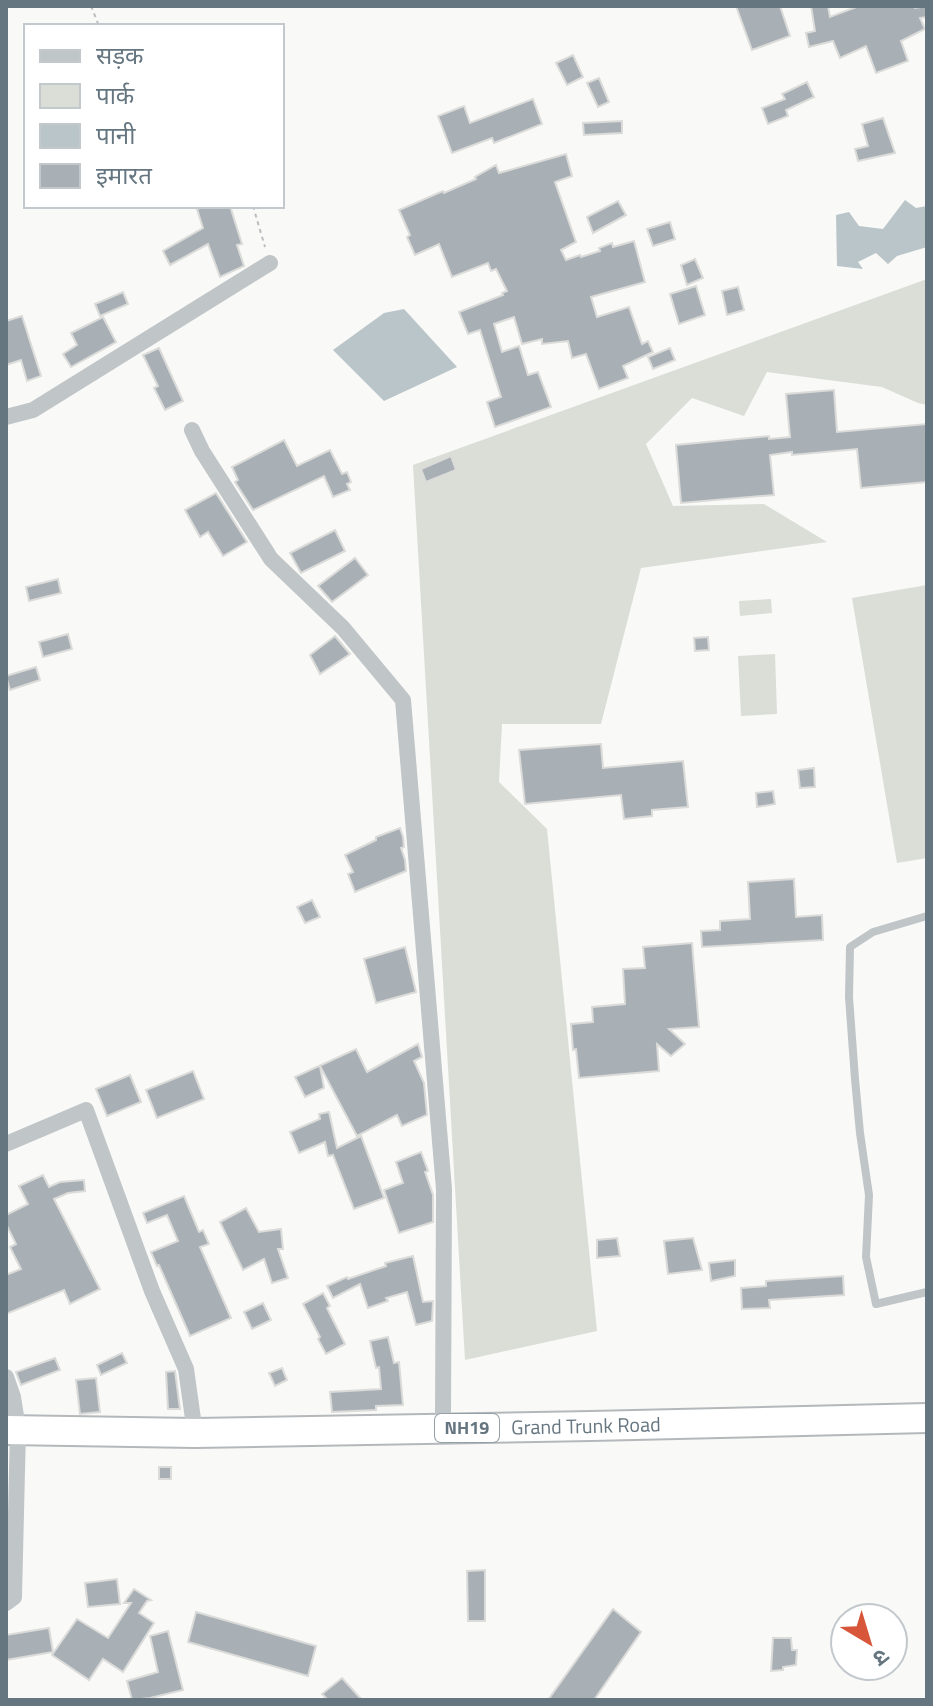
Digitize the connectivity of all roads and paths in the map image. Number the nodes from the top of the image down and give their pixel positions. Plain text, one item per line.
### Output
1 (254, 208) edge
2 (270, 263) joint
3 (6, 417) edge
4 (192, 430) dead end
5 (927, 916) edge
6 (6, 1144) edge
7 (927, 1292) edge
8 (6, 1377) edge
9 (927, 1418) edge
10 (445, 1429) junction
11 (12, 1430) edge
12 (195, 1433) junction
13 (6, 1603) edge

1 - 2 path
2 - 3 street
4 - 10 street
5 - 7 lane
6 - 12 street
8 - 11 street
9 - 10 highway, Grand Trunk Road / NH19
10 - 12 highway, Grand Trunk Road / NH19
11 - 12 highway, Grand Trunk Road / NH19
11 - 13 street

